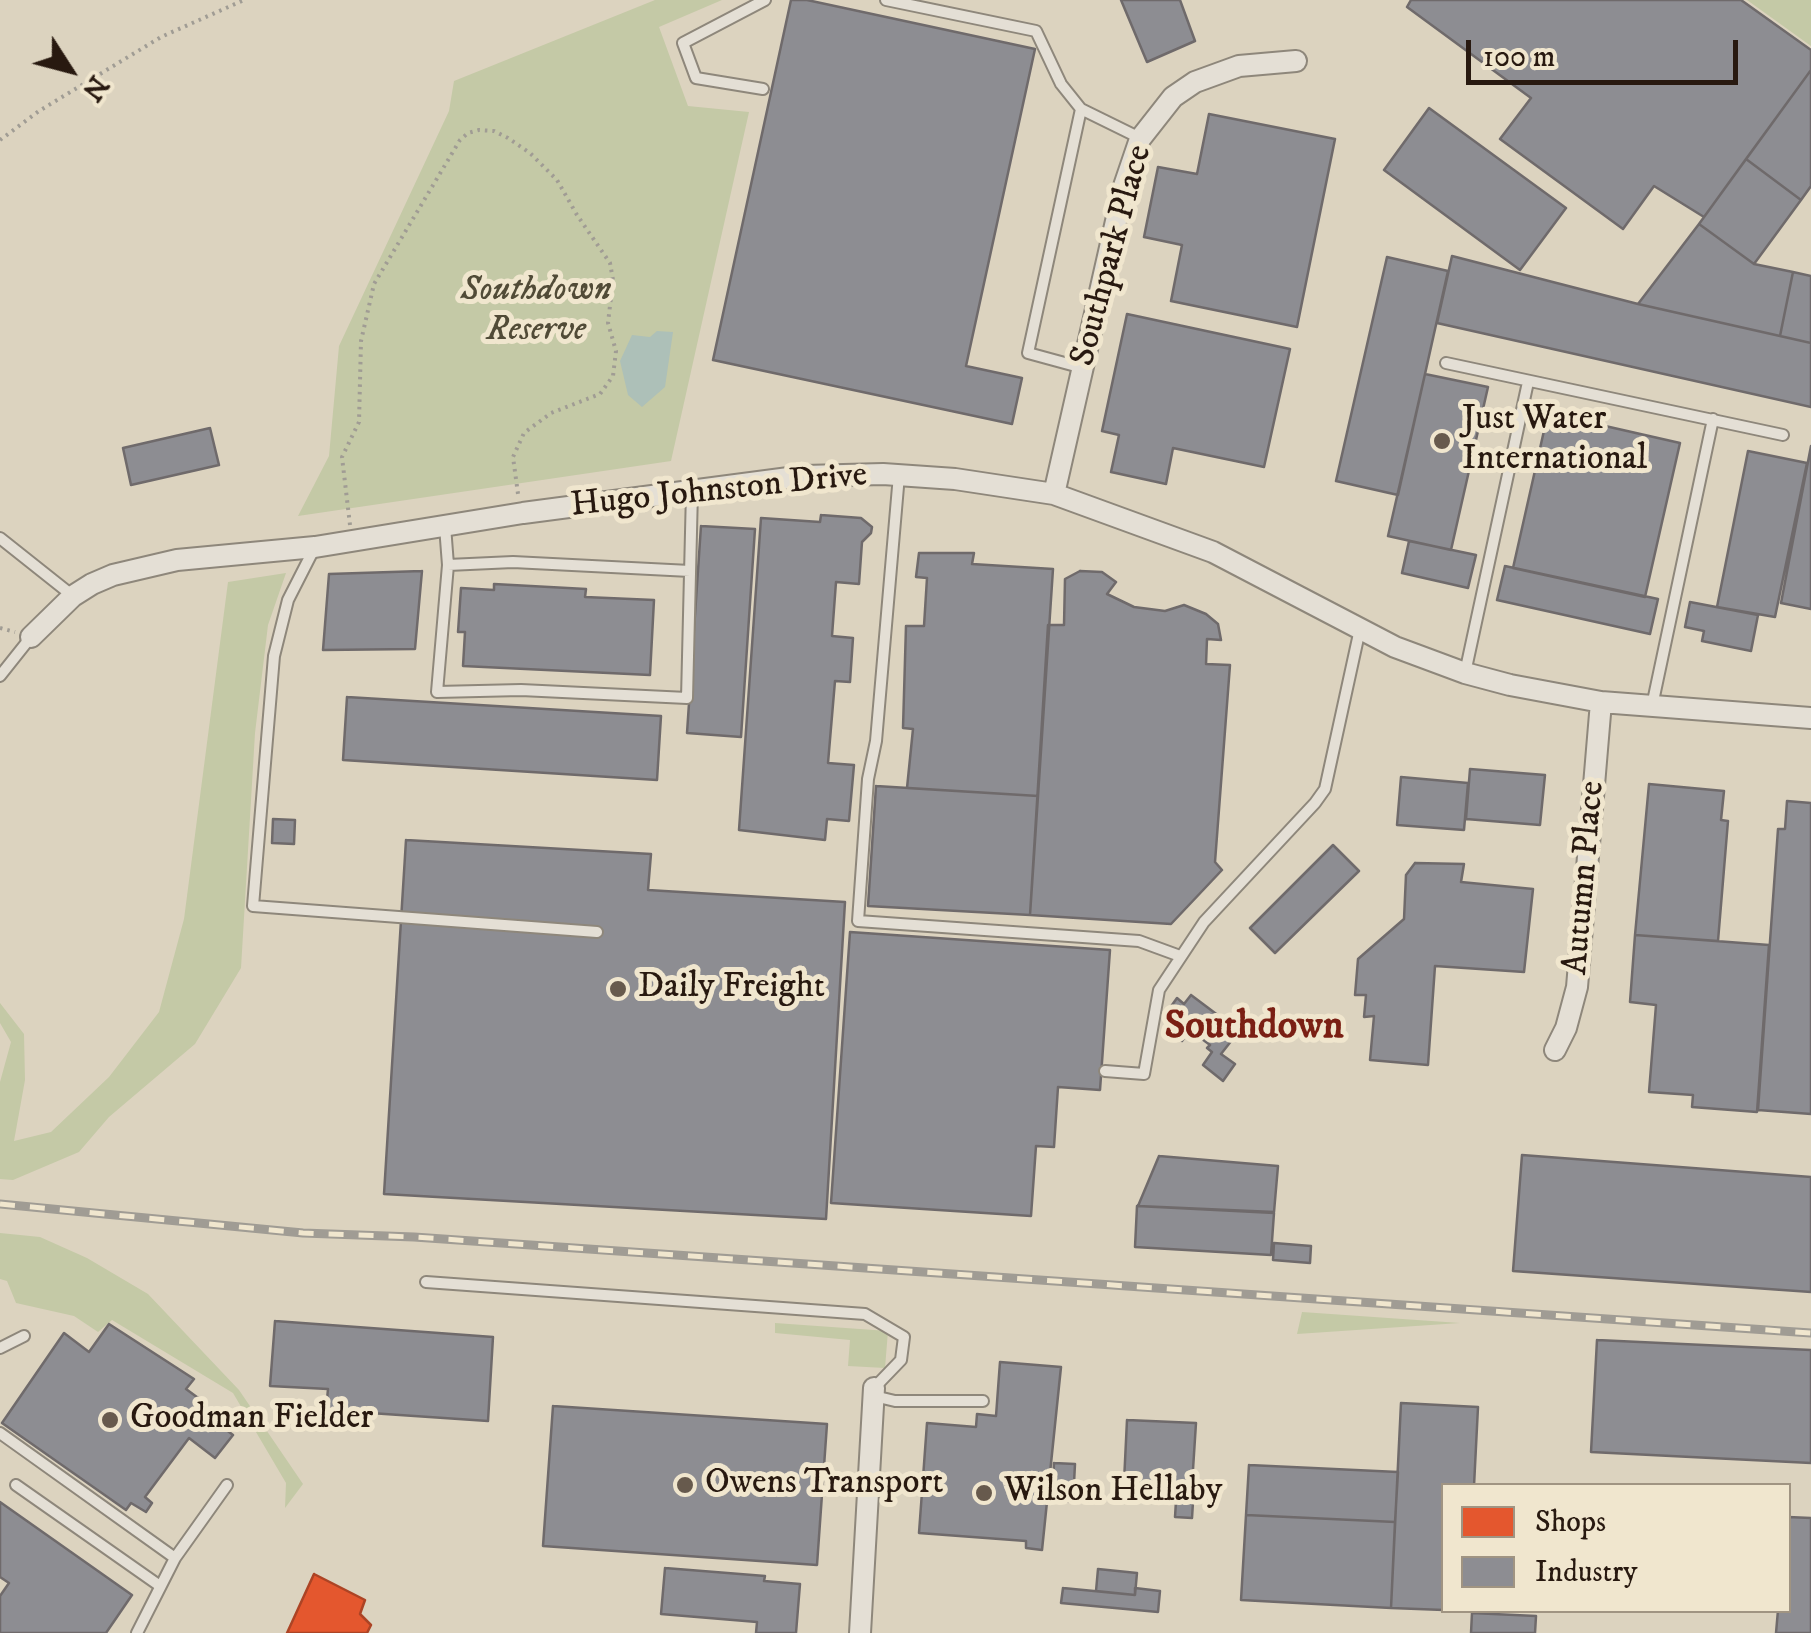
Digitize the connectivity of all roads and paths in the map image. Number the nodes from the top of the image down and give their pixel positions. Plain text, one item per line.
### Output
1 (244, 0) edge
2 (766, 0) edge
3 (886, 0) edge
4 (1296, 61) dead end
5 (762, 89) dead end
6 (1082, 108) junction
7 (1140, 138) junction
8 (0, 140) edge
9 (1446, 363) dead end
10 (1082, 368) junction
11 (1528, 382) junction
12 (1713, 419) junction
13 (1783, 435) dead end
14 (899, 475) junction
15 (516, 484) dead end
16 (692, 490) junction
17 (1054, 494) junction
18 (348, 509) dead end
19 (445, 526) junction
20 (0, 538) edge
21 (315, 547) junction
22 (448, 564) junction
23 (690, 571) junction
24 (73, 596) junction
25 (1360, 629) junction
26 (30, 637) joint
27 (1465, 673) junction
28 (0, 676) edge
29 (1600, 702) junction
30 (1652, 706) junction
31 (1811, 718) edge
32 (597, 932) dead end
33 (1180, 956) junction
34 (1555, 1050) dead end
35 (1105, 1071) dead end
36 (426, 1282) dead end
37 (24, 1336) dead end
38 (0, 1348) edge
39 (874, 1392) junction
40 (983, 1401) dead end
41 (0, 1433) edge
42 (16, 1485) dead end
43 (226, 1485) dead end
44 (175, 1558) junction
45 (160, 1586) junction
46 (137, 1633) edge
47 (860, 1633) edge

1 - 8 path
2 - 5 lane
3 - 6 lane
4 - 7 street, Southpark Place
6 - 7 lane
6 - 10 lane
7 - 10 street, Southpark Place
9 - 11 lane
10 - 17 street, Southpark Place
11 - 12 lane
11 - 27 lane
12 - 13 lane
12 - 30 lane
14 - 16 street, Hugo Johnston Drive
14 - 17 street, Hugo Johnston Drive
14 - 33 lane
15 - 18 path
16 - 19 street, Hugo Johnston Drive
16 - 23 lane
17 - 25 street, Hugo Johnston Drive
19 - 21 street, Hugo Johnston Drive
19 - 22 lane
20 - 24 lane
21 - 24 street, Hugo Johnston Drive
21 - 32 lane
22 - 23 lane
22 - 23 lane
24 - 26 street, Hugo Johnston Drive
25 - 27 street, Hugo Johnston Drive
25 - 33 lane
26 - 28 lane
27 - 29 street, Hugo Johnston Drive
29 - 30 street, Hugo Johnston Drive
29 - 34 street, Autumn Place
30 - 31 street, Hugo Johnston Drive
33 - 35 lane
36 - 39 lane
37 - 38 lane
39 - 40 lane
39 - 47 street
41 - 44 lane
42 - 45 lane
43 - 44 lane
44 - 45 lane
45 - 46 lane

